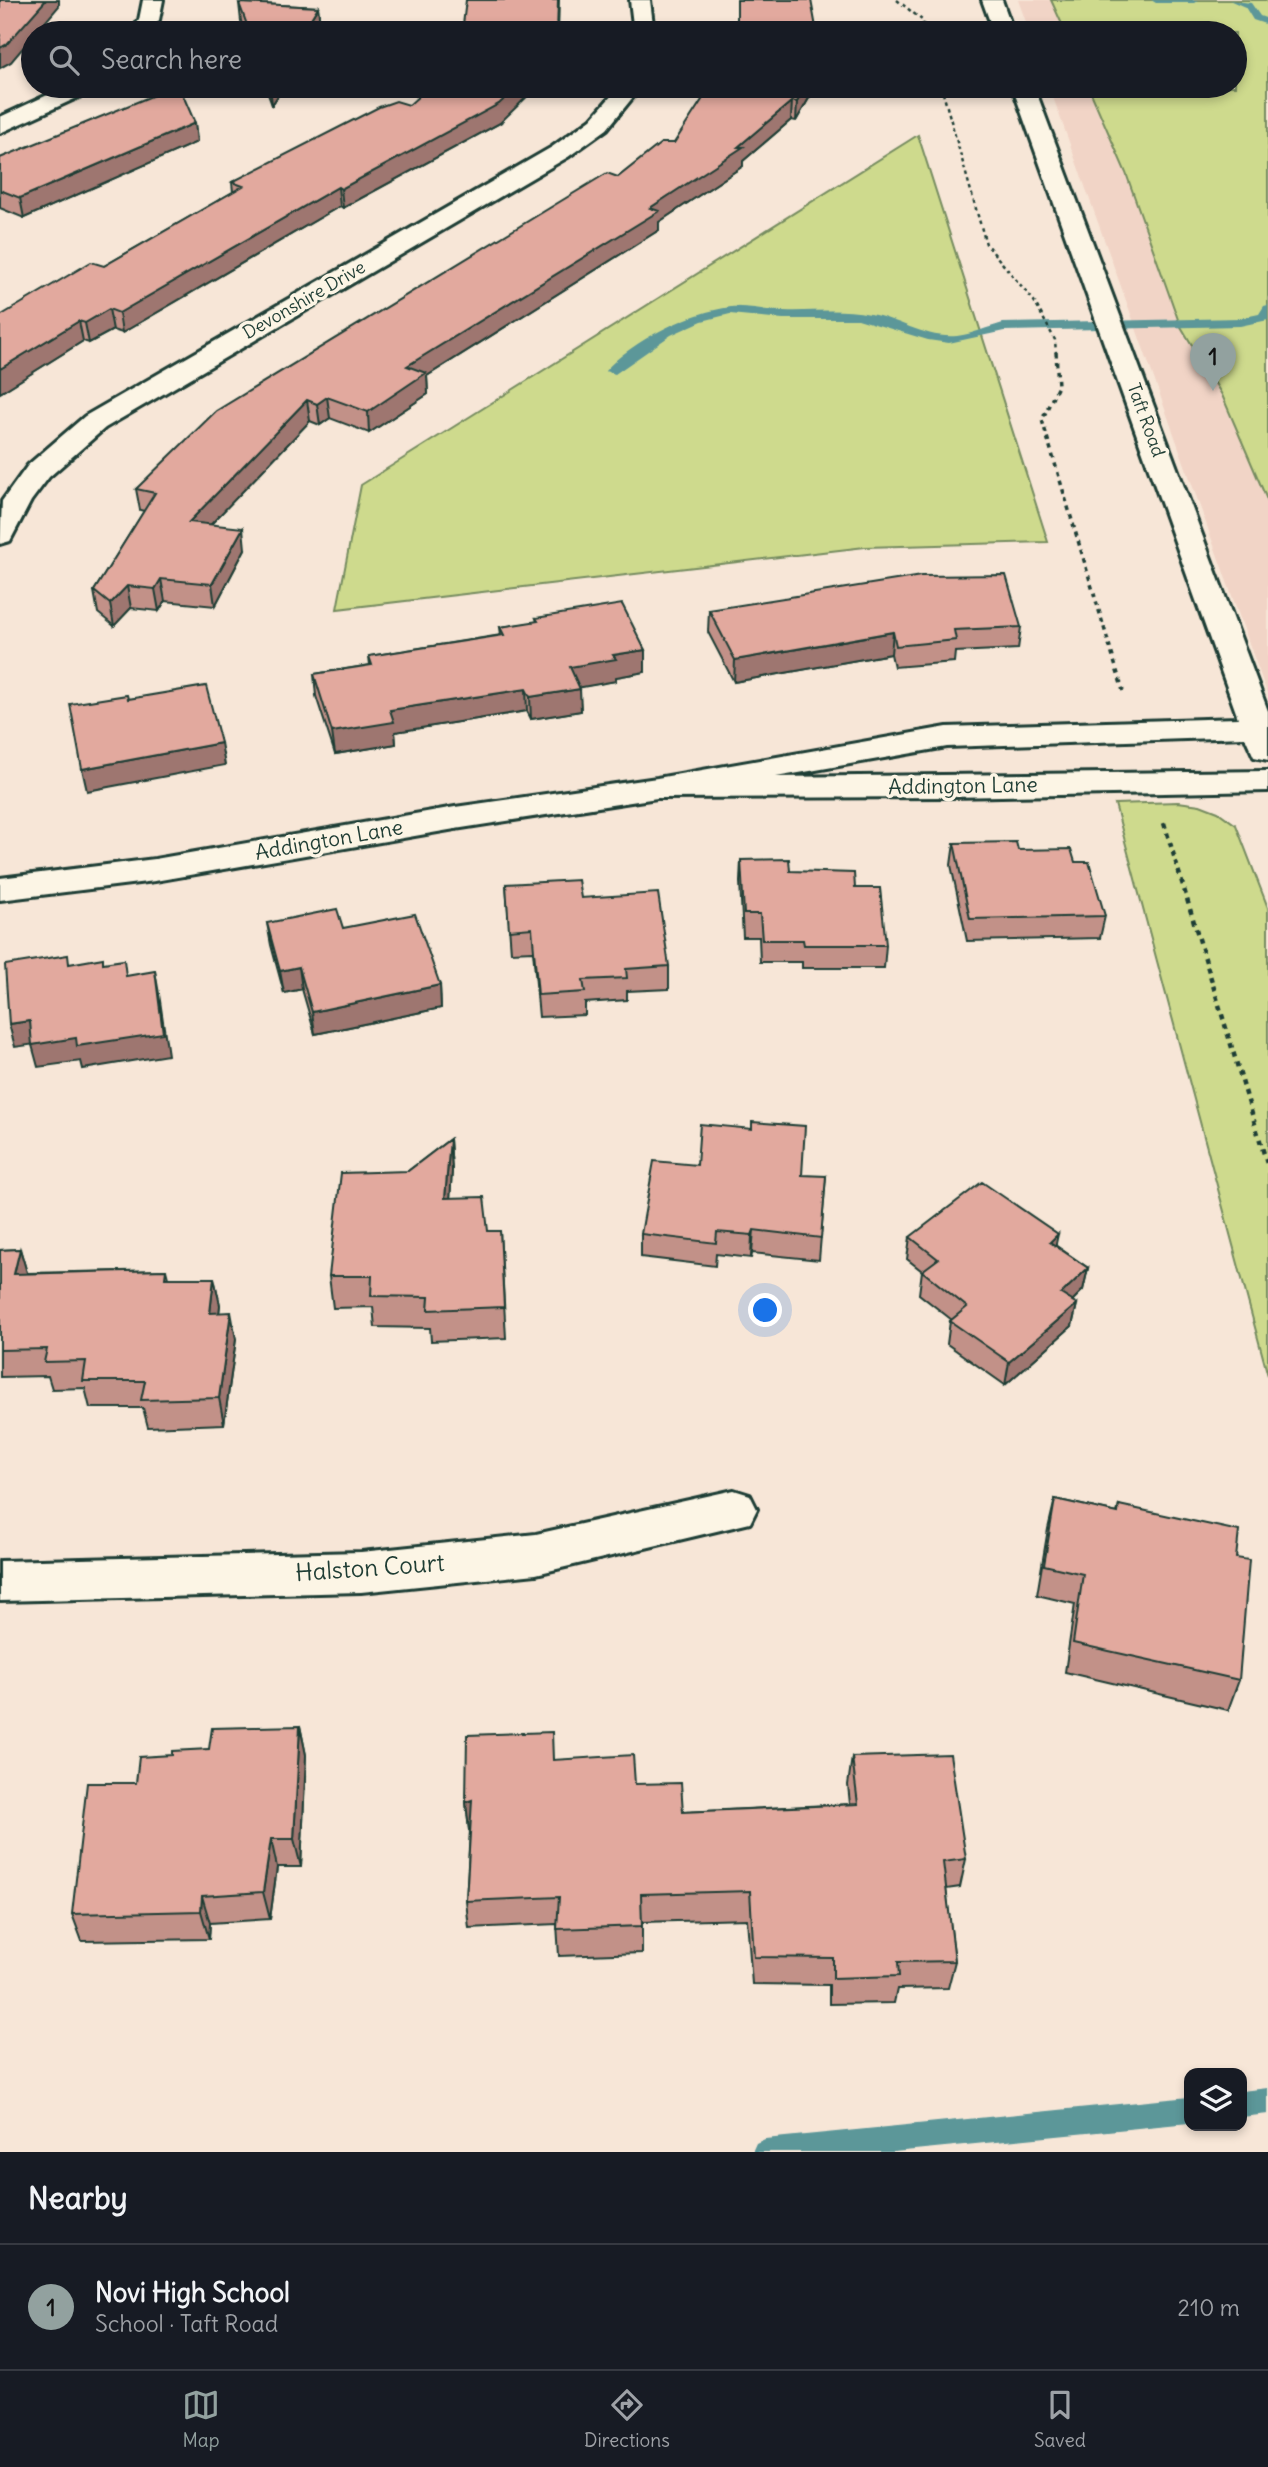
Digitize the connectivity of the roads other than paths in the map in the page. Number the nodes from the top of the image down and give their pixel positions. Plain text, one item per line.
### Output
1 (153, 0) edge
2 (640, 0) edge
3 (992, 0) edge
4 (148, 21) edge
5 (643, 21) edge
6 (1000, 21) edge
7 (58, 98) edge
8 (621, 98) edge
9 (1028, 98) edge
10 (0, 125) edge
11 (0, 535) edge
12 (1263, 741) edge
13 (1268, 781) edge
14 (657, 788) junction
15 (0, 889) edge
16 (734, 1509) dead end
17 (0, 1581) edge

1 - 4 street
2 - 5 street
3 - 6 street
7 - 10 street
8 - 11 street, Devonshire Drive
9 - 12 street, Taft Road
12 - 14 street, Addington Lane
13 - 14 street, Addington Lane
14 - 15 street, Addington Lane
16 - 17 street, Halston Court

